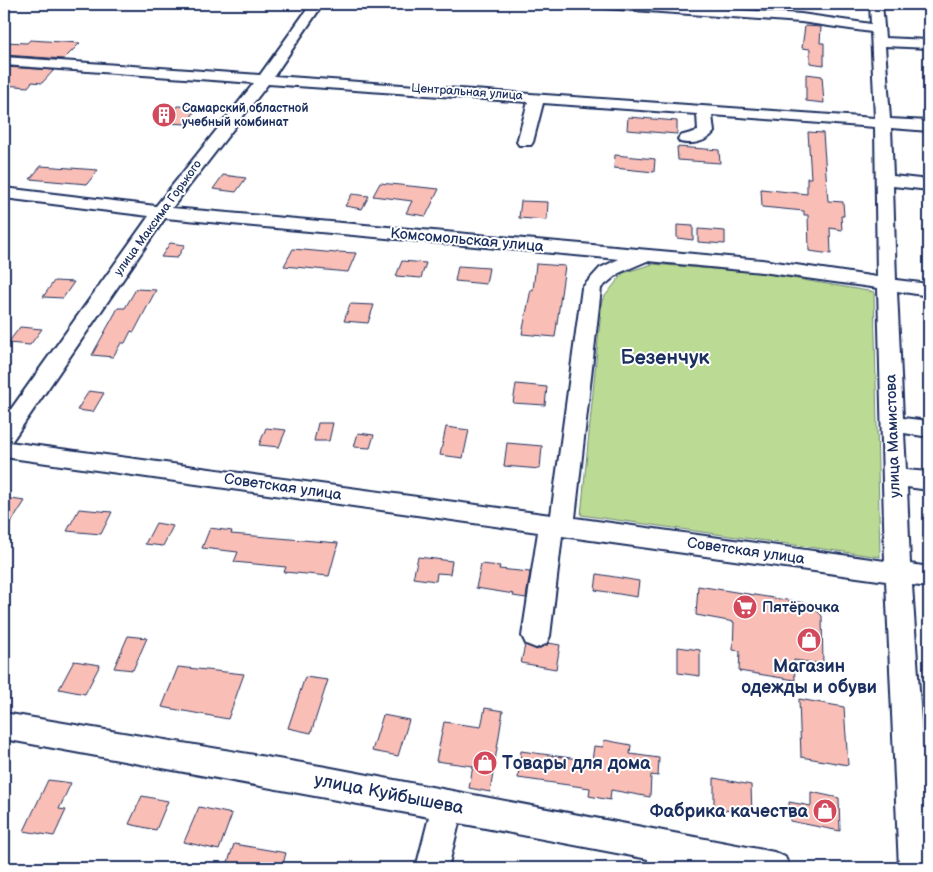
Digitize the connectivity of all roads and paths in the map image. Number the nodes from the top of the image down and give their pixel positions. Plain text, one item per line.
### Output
1 (317, 4) edge
2 (604, 4) edge
3 (876, 4) edge
4 (877, 35) junction
5 (929, 44) edge
6 (4, 61) edge
7 (263, 81) junction
8 (537, 97) junction
9 (704, 109) junction
10 (883, 123) junction
11 (929, 126) edge
12 (686, 139) dead end
13 (525, 142) dead end
14 (885, 180) junction
15 (929, 185) edge
16 (4, 193) edge
17 (160, 212) junction
18 (649, 257) junction
19 (887, 286) junction
20 (929, 290) edge
21 (892, 424) junction
22 (929, 428) edge
23 (4, 435) edge
24 (4, 449) edge
25 (894, 476) junction
26 (929, 481) edge
27 (556, 525) junction
28 (898, 573) junction
29 (929, 577) edge
30 (536, 636) dead end
31 (4, 726) edge
32 (448, 806) junction
33 (664, 858) edge
34 (432, 868) edge
35 (774, 868) edge
36 (915, 868) edge

1 - 7 street, улица Максима Горького
2 - 4 street
3 - 4 street, улица Мамистова
4 - 5 street
4 - 10 street, улица Мамистова
6 - 7 street, Центральная улица
7 - 8 street, Центральная улица
7 - 17 street, улица Максима Горького
8 - 9 street, Центральная улица
8 - 13 street
9 - 10 street, Центральная улица
9 - 12 street
10 - 11 street, Центральная улица
10 - 14 street, улица Мамистова
14 - 15 street
14 - 19 street, улица Мамистова
16 - 17 street, Комсомольская улица
17 - 18 street, Комсомольская улица
17 - 23 street, улица Максима Горького
18 - 19 street, Комсомольская улица
18 - 27 street
19 - 20 street, Комсомольская улица
19 - 21 street, улица Мамистова
21 - 22 street
21 - 25 street, улица Мамистова
24 - 27 street, Советская улица
25 - 26 street
25 - 28 street, улица Мамистова
27 - 28 street, Советская улица
27 - 30 street
28 - 29 street, Советская улица
28 - 36 street, улица Мамистова
31 - 32 street, улица Куйбышева
32 - 33 street, улица Куйбышева
32 - 34 street
33 - 35 street, улица Куйбышева

